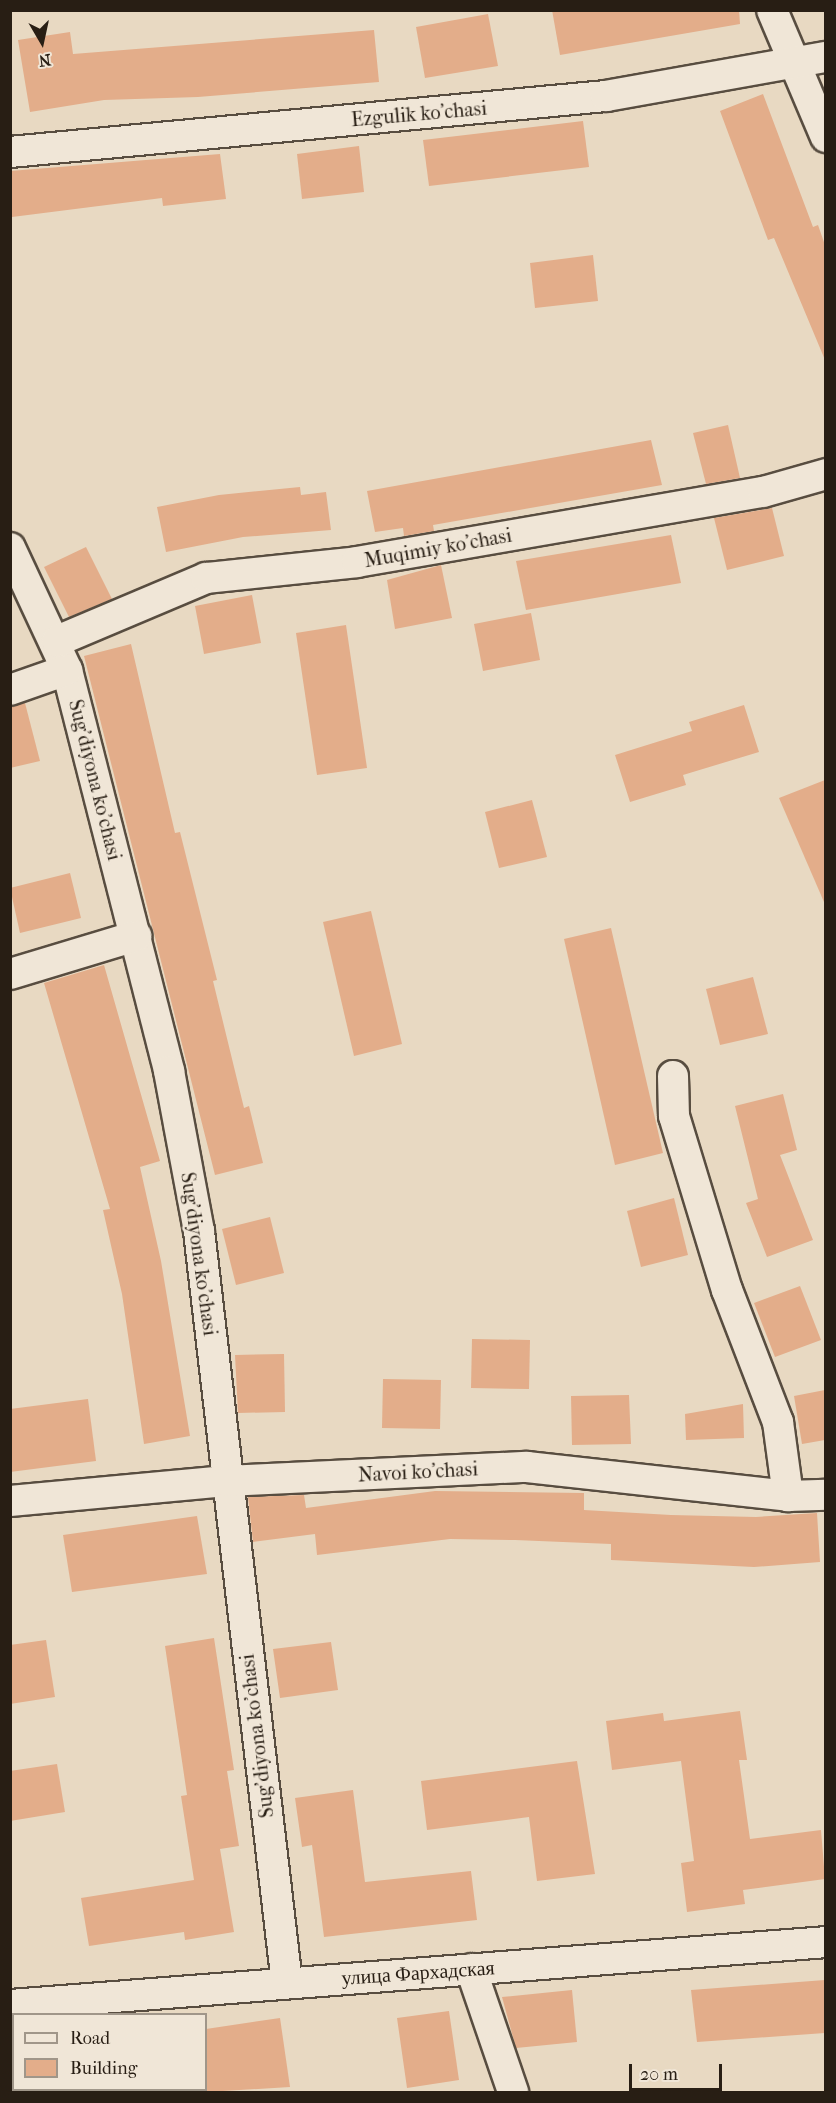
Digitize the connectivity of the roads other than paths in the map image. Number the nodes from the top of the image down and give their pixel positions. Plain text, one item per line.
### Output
1 (772, 10) edge
2 (825, 57) edge
3 (795, 65) junction
4 (825, 137) edge
5 (10, 152) edge
6 (825, 474) edge
7 (10, 548) edge
8 (57, 641) junction
9 (68, 670) junction
10 (10, 690) edge
11 (136, 936) junction
12 (10, 974) edge
13 (673, 1076) dead end
14 (226, 1481) junction
15 (788, 1496) junction
16 (825, 1496) edge
17 (10, 1501) edge
18 (825, 1942) edge
19 (471, 1969) junction
20 (287, 1983) junction
21 (149, 2004) edge
22 (10, 2005) edge
23 (513, 2092) edge

1 - 3 street
2 - 3 street, Ezgulik ko'chasi
3 - 4 street
3 - 5 street, Ezgulik ko'chasi
6 - 8 street, Muqimiy ko'chasi
7 - 8 street, Sug'diyona ko'chasi
8 - 9 street, Sug'diyona ko'chasi
9 - 10 street
9 - 11 street, Sug'diyona ko'chasi
11 - 12 street
11 - 14 street, Sug'diyona ko'chasi
13 - 15 street
14 - 15 street, Navoi ko'chasi
14 - 17 street, Navoi ko'chasi
14 - 20 street, Sug'diyona ko'chasi
15 - 16 street, Navoi ko'chasi
18 - 19 street, улица Фархадская
19 - 20 street, улица Фархадская
19 - 23 street
20 - 21 street, улица Фархадская
21 - 22 street, улица Фархадская

